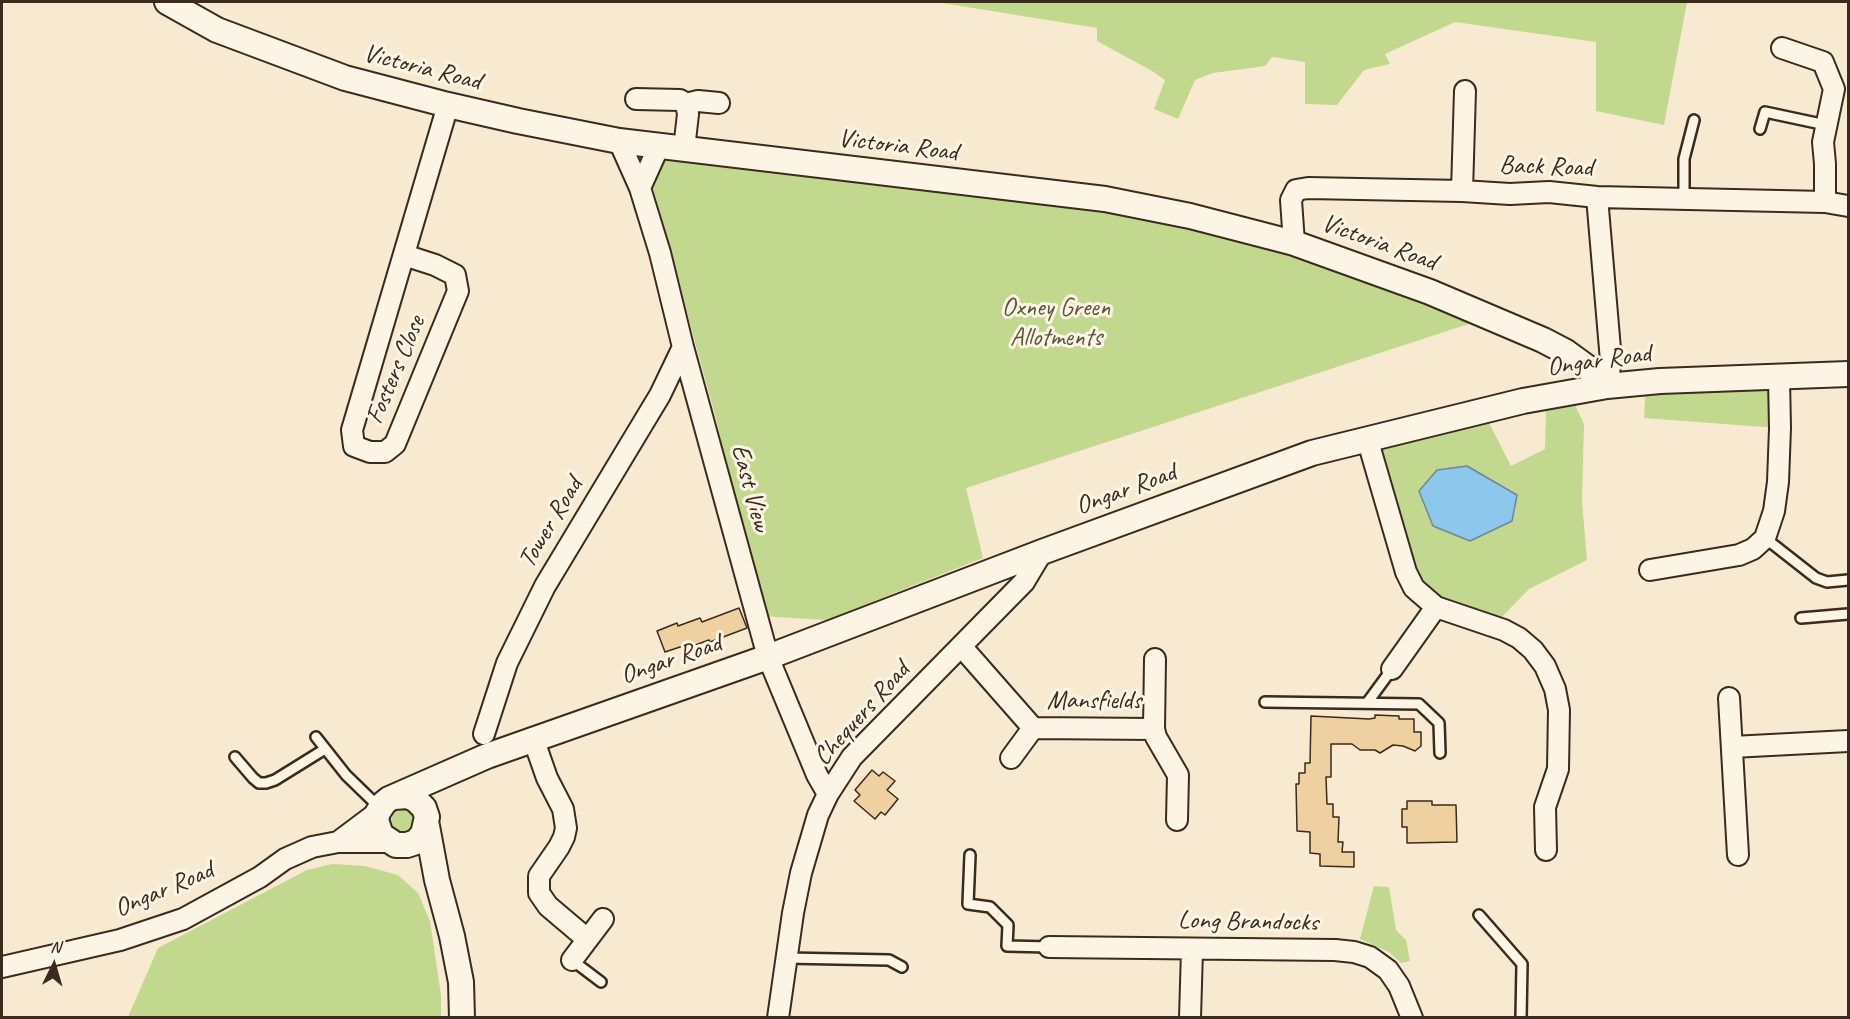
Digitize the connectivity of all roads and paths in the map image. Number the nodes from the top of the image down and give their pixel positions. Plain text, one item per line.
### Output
1 (167, 2) edge
2 (1782, 48) dead end
3 (1465, 91) dead end
4 (636, 99) dead end
5 (719, 103) dead end
6 (686, 104) junction
7 (448, 105) junction
8 (1694, 120) dead end
9 (1826, 125) junction
10 (1760, 129) dead end
11 (619, 141) junction
12 (659, 146) junction
13 (684, 149) junction
14 (640, 188) junction
15 (1462, 191) junction
16 (1597, 197) junction
17 (1684, 198) junction
18 (1825, 202) junction
19 (1848, 206) edge
20 (1294, 243) junction
21 (404, 255) junction
22 (683, 347) junction
23 (1848, 374) edge
24 (1779, 378) junction
25 (1608, 386) junction
26 (1367, 438) junction
27 (1766, 538) junction
28 (1042, 552) junction
29 (1650, 570) dead end
30 (1848, 580) edge
31 (1436, 607) junction
32 (1848, 614) edge
33 (1801, 618) dead end
34 (961, 645) junction
35 (768, 657) junction
36 (1155, 659) dead end
37 (1392, 669) joint
38 (1729, 698) dead end
39 (1265, 702) dead end
40 (1367, 703) junction
41 (1033, 728) junction
42 (1155, 729) junction
43 (484, 734) dead end
44 (316, 736) dead end
45 (533, 738) junction
46 (1848, 741) edge
47 (1732, 747) junction
48 (324, 748) junction
49 (1440, 753) dead end
50 (235, 757) dead end
51 (1011, 758) dead end
52 (450, 773) junction
53 (828, 794) junction
54 (384, 806) junction
55 (1178, 820) dead end
56 (427, 822) junction
57 (338, 842) junction
58 (392, 843) junction
59 (1546, 850) dead end
60 (970, 855) dead end
61 (1738, 855) dead end
62 (437, 880) junction
63 (1479, 915) dead end
64 (603, 919) dead end
65 (587, 939) junction
66 (1049, 947) joint
67 (1192, 950) junction
68 (786, 958) junction
69 (572, 960) joint
70 (2, 967) edge
71 (902, 967) dead end
72 (601, 982) dead end
73 (462, 1017) edge
74 (778, 1017) edge
75 (1190, 1017) edge
76 (1412, 1017) edge
77 (1521, 1017) edge

1 - 7 street, Victoria Road
2 - 9 street
3 - 15 street
4 - 6 street
5 - 6 street
6 - 13 street
7 - 11 street, Victoria Road
7 - 21 street, Fosters Close
8 - 17 lane
9 - 10 lane
9 - 18 street
11 - 12 street, Victoria Road
11 - 14 street, East View
12 - 13 street, Victoria Road
12 - 14 street
13 - 20 street, Victoria Road
14 - 22 street, East View
15 - 16 street, Back Road
15 - 20 street, Back Road
16 - 17 street, Back Road
16 - 25 street
17 - 18 street, Back Road
18 - 19 street, Back Road
20 - 25 street, Victoria Road
21 - 21 street, Fosters Close
22 - 35 street, East View
22 - 43 street, Tower Road
23 - 24 street, Ongar Road
24 - 25 street, Ongar Road
24 - 27 street
25 - 26 street, Ongar Road
26 - 28 street, Ongar Road
26 - 31 street
27 - 29 street
27 - 30 lane
28 - 34 street, Chequers Road
28 - 35 street, Ongar Road
31 - 37 street
31 - 59 street
32 - 33 lane
34 - 41 street, Mansfields
34 - 53 street, Chequers Road
35 - 45 street, Ongar Road
35 - 53 street, East View
36 - 42 street, Mansfields
37 - 40 lane
38 - 47 street
39 - 40 lane
40 - 49 lane
41 - 42 street, Mansfields
41 - 51 street, Mansfields
42 - 55 street, Mansfields
44 - 48 lane
45 - 52 street, Ongar Road
45 - 65 street
46 - 47 street
47 - 61 street
48 - 50 lane
48 - 54 lane
52 - 54 street, Ongar Road
52 - 56 street, Ongar Road
53 - 68 street, Chequers Road
54 - 56 street
54 - 57 street, Ongar Road
54 - 58 street
56 - 58 street, Ongar Road
56 - 62 street
57 - 58 street, Ongar Road
57 - 70 street, Ongar Road
58 - 62 street
60 - 66 lane
62 - 73 street
63 - 77 lane
64 - 65 street
65 - 69 street
66 - 67 street, Long Brandocks
67 - 75 street
67 - 76 street, Long Brandocks
68 - 71 lane
68 - 74 street, Chequers Road
69 - 72 lane

